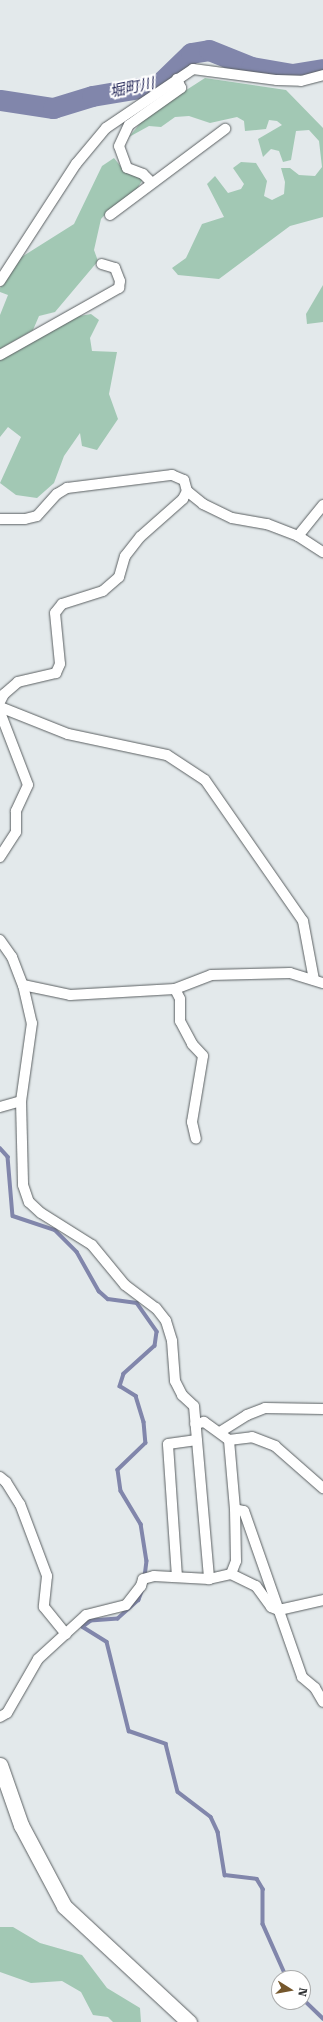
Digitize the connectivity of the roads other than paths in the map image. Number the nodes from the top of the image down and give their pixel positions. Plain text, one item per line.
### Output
1 (323, 75) edge
2 (177, 79) junction
3 (225, 129) dead end
4 (151, 182) junction
5 (110, 215) dead end
6 (102, 264) dead end
7 (0, 281) edge
8 (0, 355) edge
9 (187, 491) junction
10 (323, 505) edge
11 (0, 518) edge
12 (298, 536) junction
13 (323, 552) edge
14 (0, 702) edge
15 (0, 707) edge
16 (0, 712) edge
17 (0, 857) edge
18 (0, 940) edge
19 (318, 981) edge
20 (23, 985) junction
21 (175, 989) junction
22 (21, 1101) junction
23 (0, 1107) edge
24 (196, 1139) dead end
25 (323, 1409) edge
26 (195, 1424) junction
27 (220, 1432) junction
28 (197, 1440) junction
29 (229, 1440) junction
30 (0, 1477) edge
31 (323, 1488) edge
32 (235, 1509) junction
33 (231, 1574) junction
34 (177, 1577) junction
35 (209, 1579) junction
36 (323, 1600) edge
37 (279, 1610) junction
38 (66, 1634) junction
39 (323, 1702) edge
40 (0, 1717) edge
41 (0, 1765) edge
42 (189, 2022) edge

1 - 2 street
2 - 4 street
2 - 7 street
3 - 4 street
4 - 5 street
6 - 8 street
9 - 11 street
9 - 12 street
9 - 14 street
10 - 12 street
12 - 13 street
15 - 19 street
16 - 17 street
18 - 20 street
19 - 21 street
20 - 21 street
20 - 22 street
21 - 24 street
22 - 23 street
22 - 26 street
25 - 27 street
26 - 27 street
26 - 28 street
27 - 29 street
28 - 34 street
28 - 35 street
29 - 31 street
29 - 32 street
30 - 38 street
32 - 33 street
32 - 37 street
33 - 35 street
33 - 37 street
34 - 35 street
34 - 38 street
36 - 37 street
37 - 39 street
38 - 40 street
41 - 42 main road

